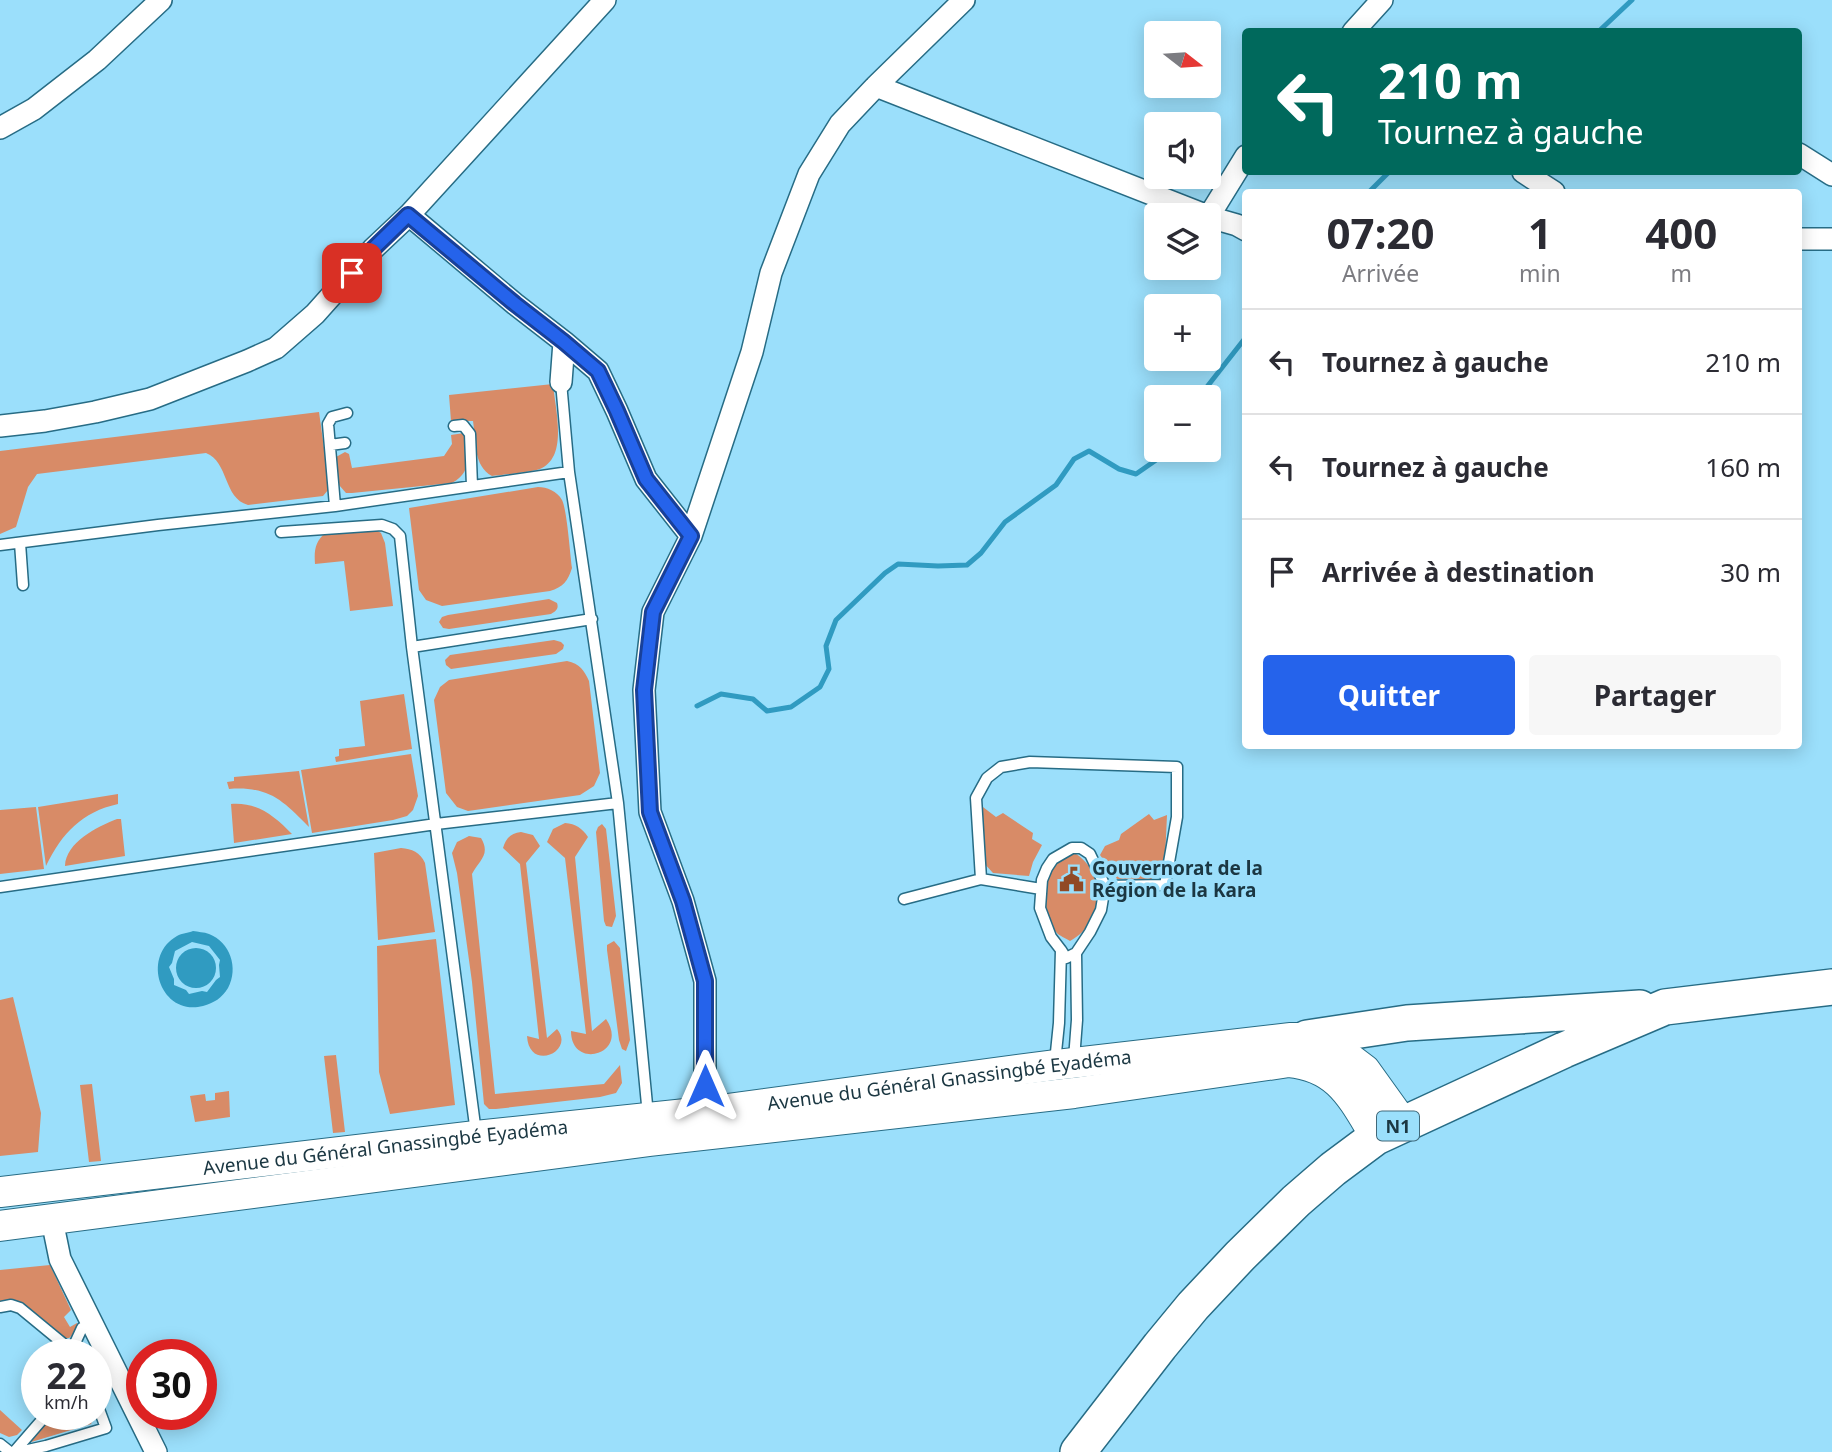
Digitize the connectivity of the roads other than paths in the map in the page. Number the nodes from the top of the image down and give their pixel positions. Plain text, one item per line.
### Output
1 (161, 0) edge
2 (605, 0) edge
3 (964, 0) edge
4 (1382, 0) edge
5 (1357, 28) edge
6 (876, 86) junction
7 (0, 128) edge
8 (1802, 156) edge
9 (1242, 162) edge
10 (1527, 175) edge
11 (1832, 175) edge
12 (1549, 189) edge
13 (1175, 203) edge
14 (1216, 203) edge
15 (408, 215) junction
16 (1221, 220) edge
17 (1242, 228) edge
18 (1802, 239) edge
19 (1832, 239) edge
20 (564, 342) junction
21 (561, 382) joint
22 (347, 413) dead end
23 (0, 426) edge
24 (454, 426) dead end
25 (345, 443) dead end
26 (330, 445) junction
27 (569, 472) junction
28 (472, 486) junction
29 (335, 506) junction
30 (281, 532) dead end
31 (691, 536) junction
32 (20, 542) junction
33 (0, 545) edge
34 (23, 584) dead end
35 (592, 620) junction
36 (412, 647) junction
37 (618, 803) junction
38 (436, 824) junction
39 (981, 879) junction
40 (1105, 886) junction
41 (0, 887) edge
42 (1041, 889) junction
43 (904, 899) dead end
44 (1061, 950) junction
45 (1076, 953) junction
46 (1832, 987) edge
47 (1665, 1007) junction
48 (1307, 1038) junction
49 (1065, 1063) junction
50 (1055, 1095) junction
51 (705, 1112) junction
52 (649, 1129) junction
53 (1390, 1130) junction
54 (477, 1150) junction
55 (0, 1192) edge
56 (52, 1220) junction
57 (0, 1226) edge
58 (0, 1307) edge
59 (92, 1324) junction
60 (55, 1339) edge
61 (77, 1339) edge
62 (32, 1430) edge
63 (99, 1430) edge
64 (0, 1444) edge
65 (12, 1452) edge
66 (19, 1452) edge
67 (156, 1452) edge
68 (1078, 1452) edge

1 - 7 street
2 - 15 street
3 - 6 street
4 - 5 street
6 - 13 street
6 - 31 street
8 - 11 street
9 - 14 street
10 - 12 street
15 - 20 street
15 - 23 street
16 - 17 street
18 - 19 street
20 - 21 street
20 - 31 street
21 - 27 lane
22 - 26 lane
24 - 28 lane
25 - 26 lane
26 - 29 lane
27 - 28 lane
27 - 35 lane
28 - 29 lane
29 - 32 lane
30 - 36 lane
31 - 51 street
32 - 33 lane
32 - 34 lane
35 - 36 lane
35 - 37 lane
36 - 38 lane
37 - 38 lane
37 - 52 lane
38 - 41 lane
38 - 54 lane
39 - 40 lane
39 - 42 lane
39 - 43 lane
40 - 42 lane
40 - 45 lane
42 - 44 lane
44 - 45 lane
44 - 49 lane
45 - 49 lane
46 - 47 highway, N1
47 - 48 highway
47 - 53 highway, N1
48 - 49 main road, Avenue du Général Gnassingbé Eyadéma
48 - 53 main road, Avenue du Général Gnassingbé Eyadéma
49 - 50 main road
49 - 51 main road, Avenue du Général Gnassingbé Eyadéma
50 - 52 main road, Avenue du Général Gnassingbé Eyadéma
50 - 53 main road, Avenue du Général Gnassingbé Eyadéma
51 - 52 main road, Avenue du Général Gnassingbé Eyadéma
52 - 54 main road, Avenue du Général Gnassingbé Eyadéma
53 - 68 highway, N1
54 - 55 main road, Avenue du Général Gnassingbé Eyadéma
54 - 56 main road, Avenue du Général Gnassingbé Eyadéma
56 - 57 main road, Avenue du Général Gnassingbé Eyadéma
56 - 59 street
58 - 60 lane
59 - 61 lane
59 - 67 street
62 - 65 lane
63 - 66 lane
64 - 65 lane

